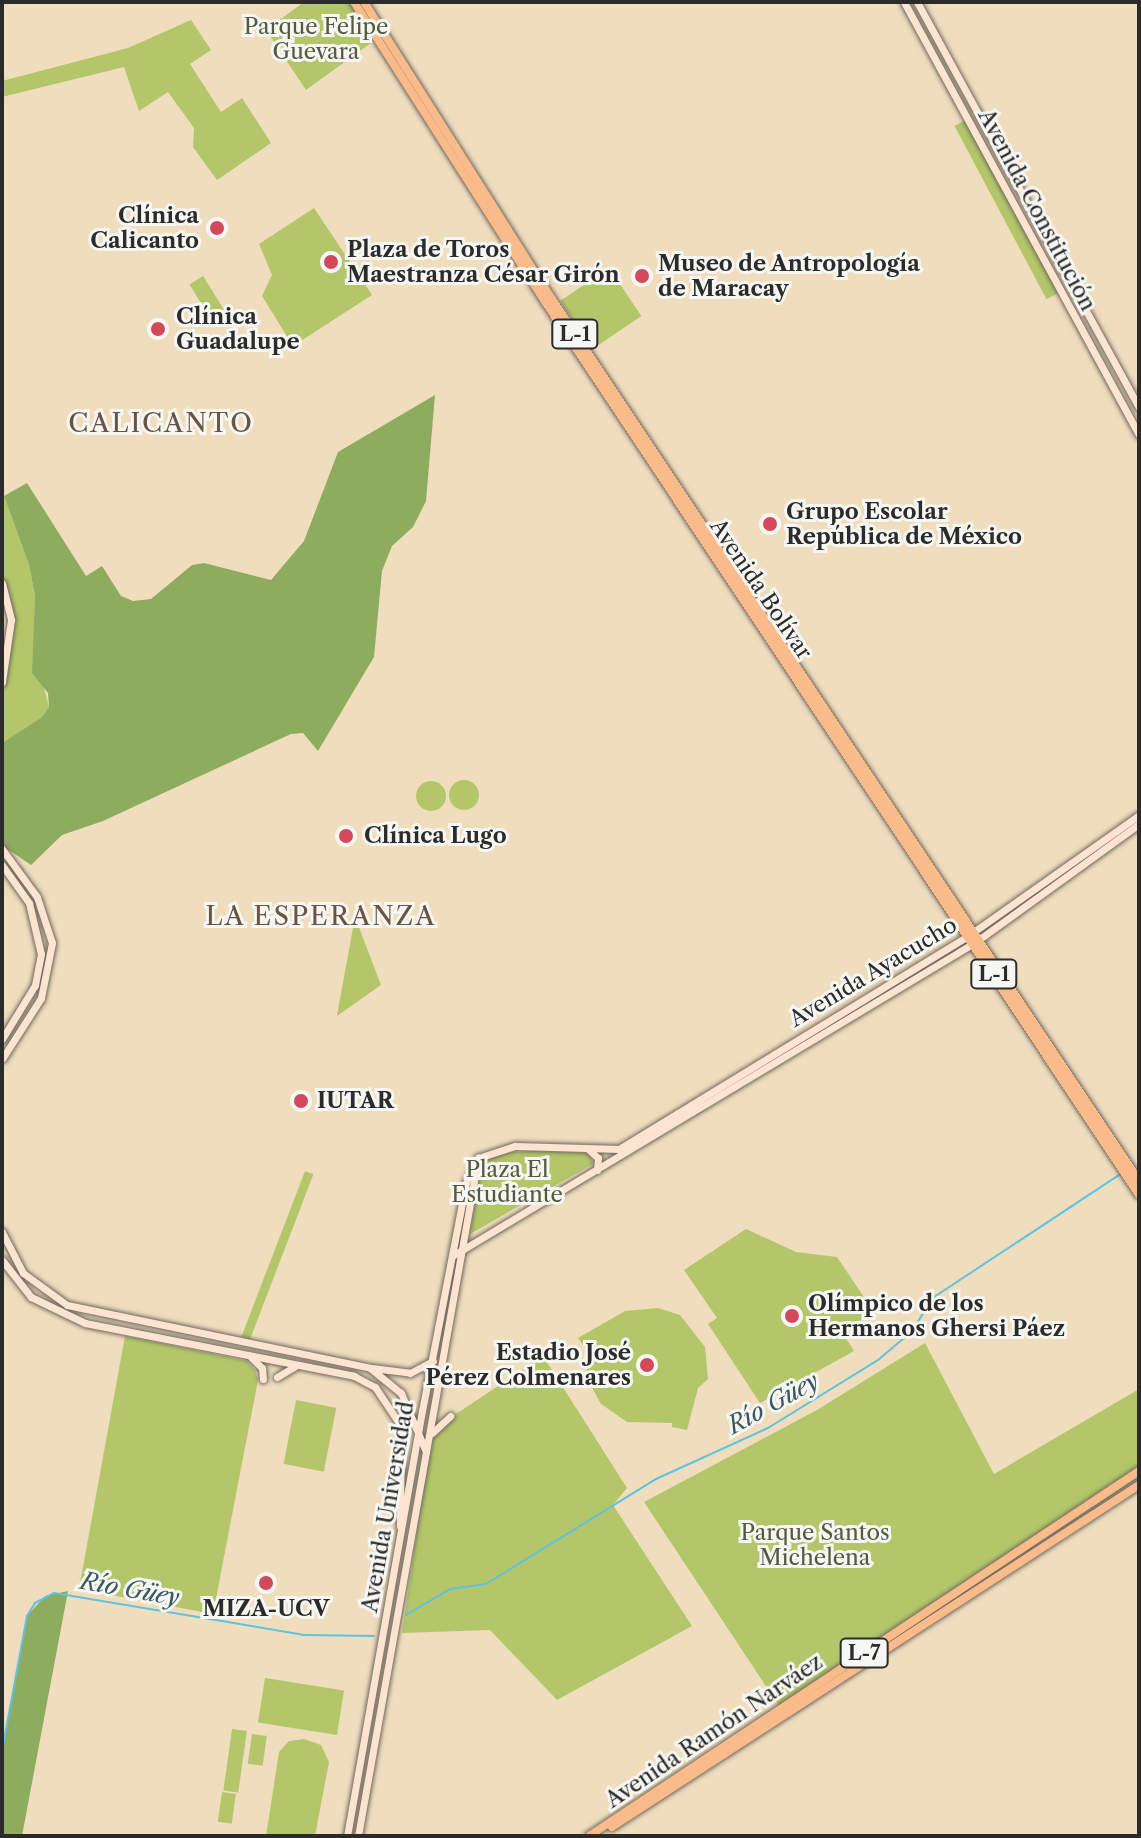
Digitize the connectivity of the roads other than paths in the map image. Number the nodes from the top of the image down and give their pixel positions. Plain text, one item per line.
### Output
1 (354, 2) edge
2 (364, 2) edge
3 (904, 2) edge
4 (917, 2) edge
5 (1139, 407) edge
6 (1139, 435) edge
7 (2, 583) edge
8 (2, 682) edge
9 (1139, 815) edge
10 (1139, 824) edge
11 (2, 849) edge
12 (2, 865) edge
13 (975, 937) junction
14 (2, 1039) edge
15 (2, 1059) edge
16 (583, 1147) junction
17 (619, 1149) junction
18 (630, 1151) junction
19 (478, 1158) junction
20 (597, 1170) junction
21 (1134, 1178) edge
22 (1139, 1195) edge
23 (2, 1232) edge
24 (464, 1247) junction
25 (452, 1256) junction
26 (2, 1260) edge
27 (249, 1355) junction
28 (433, 1361) junction
29 (296, 1365) junction
30 (370, 1368) junction
31 (277, 1377) dead end
32 (263, 1379) dead end
33 (450, 1416) dead end
34 (420, 1433) junction
35 (430, 1434) junction
36 (427, 1454) junction
37 (1139, 1471) edge
38 (1139, 1485) edge
39 (401, 1533) junction
40 (375, 1688) junction
41 (385, 1690) junction
42 (347, 1836) edge
43 (358, 1836) edge
44 (589, 1836) edge
45 (597, 1836) edge

1 - 13 main road, Avenida Bolívar / L-1
2 - 13 main road, Avenida Bolívar / L-1
3 - 6 street, Avenida Constitución
4 - 5 street, Avenida Constitución
7 - 8 street
9 - 13 street, Avenida Ayacucho
10 - 13 street, Avenida Ayacucho
11 - 15 street
12 - 14 street
13 - 17 street, Avenida Ayacucho
13 - 18 street, Avenida Ayacucho
13 - 21 main road, Avenida Bolívar / L-1
16 - 17 street
16 - 19 street
16 - 20 street
17 - 18 street
18 - 20 street, Avenida Ayacucho
19 - 24 street, Avenida Universidad
19 - 25 street, Avenida Universidad
20 - 24 street, Avenida Ayacucho
21 - 22 main road, Avenida Bolívar / L-1
23 - 30 street
24 - 25 street, Avenida Ayacucho
24 - 35 street, Avenida Universidad
25 - 28 street, Avenida Universidad
26 - 27 street
27 - 29 street
27 - 32 street
28 - 30 street
28 - 34 street, Avenida Universidad
29 - 31 street
29 - 39 street
30 - 34 street
33 - 35 street
34 - 36 street
34 - 39 street, Avenida Universidad
35 - 36 street, Avenida Universidad
36 - 41 street, Avenida Universidad
37 - 44 main road, Avenida Ramón Narváez / L-7
38 - 45 main road, Avenida Ramón Narváez / L-7
39 - 40 street, Avenida Universidad
40 - 41 street
40 - 42 street, Avenida Universidad
41 - 43 street, Avenida Universidad

